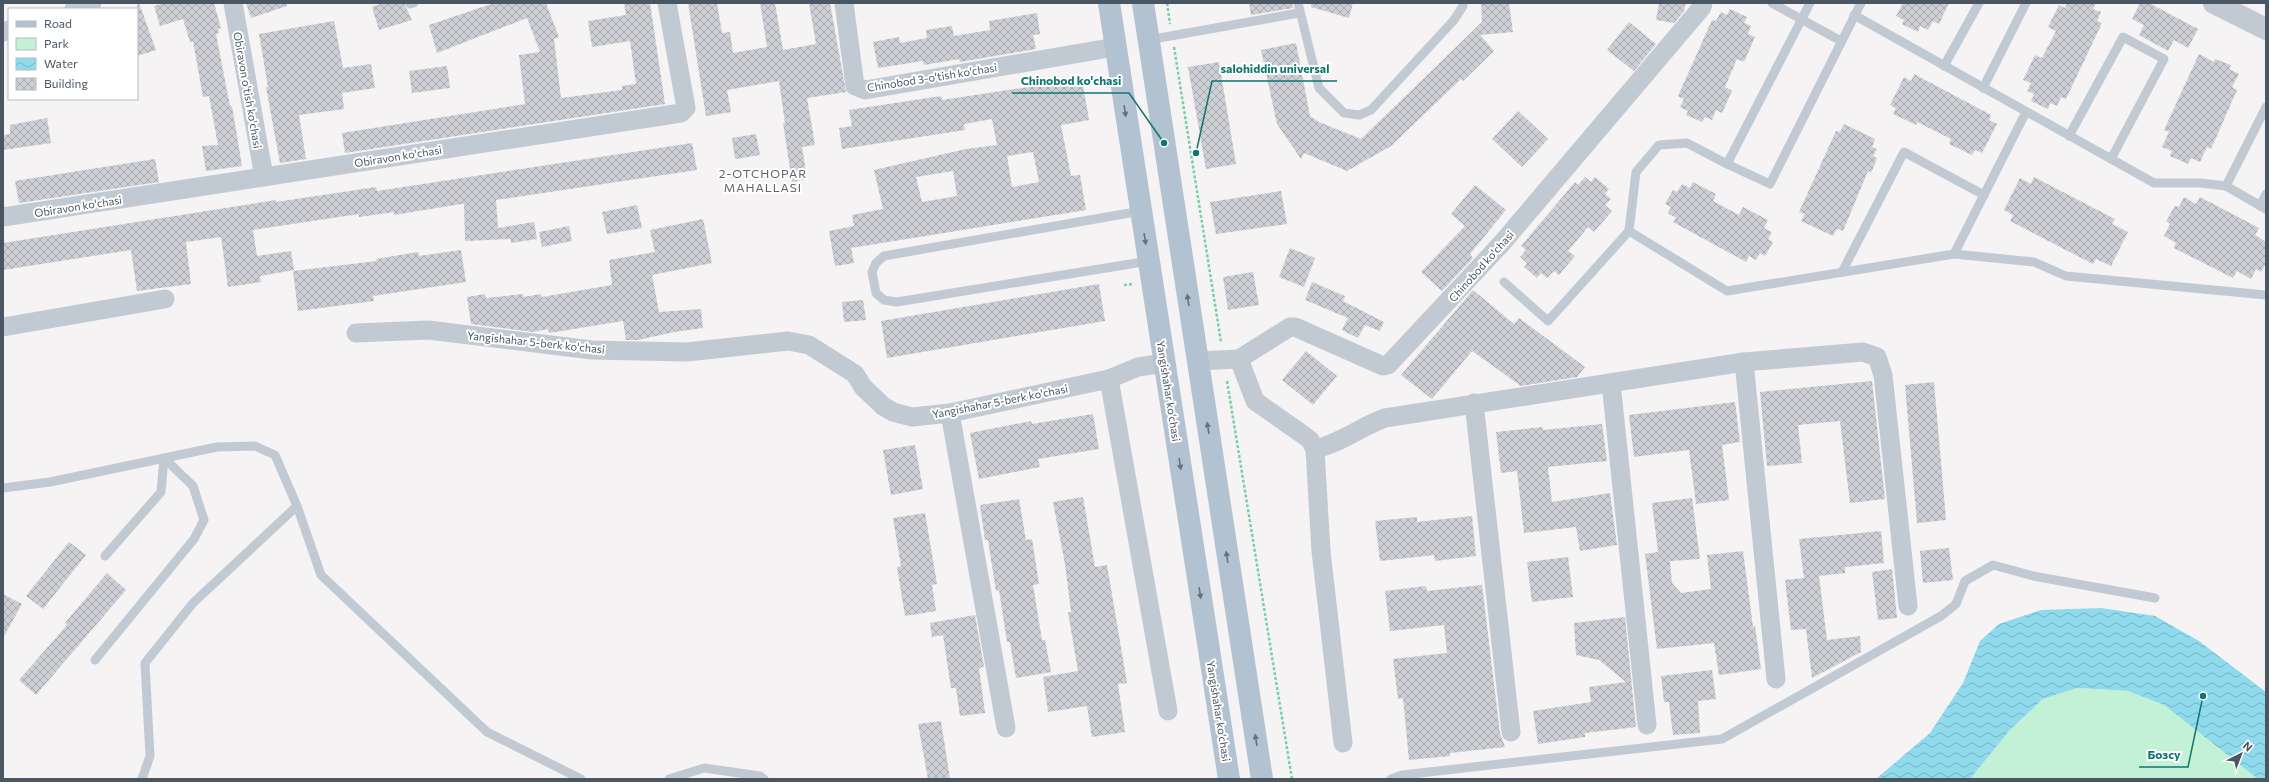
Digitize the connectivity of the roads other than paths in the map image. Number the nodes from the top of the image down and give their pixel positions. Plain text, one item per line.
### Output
1 (92, 3) edge
2 (233, 3) edge
3 (667, 3) edge
4 (844, 3) edge
5 (1109, 3) edge
6 (1143, 3) edge
7 (1298, 3) edge
8 (1462, 3) edge
9 (1703, 3) edge
10 (1772, 3) edge
11 (1810, 3) edge
12 (1861, 3) edge
13 (1979, 3) edge
14 (2026, 3) edge
15 (2214, 3) edge
16 (77, 8) edge
17 (1300, 13) junction
18 (1854, 15) junction
19 (1802, 19) junction
20 (2266, 28) edge
21 (1148, 40) junction
22 (1841, 41) junction
23 (1115, 47) junction
24 (1944, 66) junction
25 (1983, 88) junction
26 (2266, 107) edge
27 (2026, 112) junction
28 (1162, 126) junction
29 (1129, 132) junction
30 (2070, 136) junction
31 (2111, 159) junction
32 (1728, 164) junction
33 (264, 177) junction
34 (2226, 186) junction
35 (2266, 194) edge
36 (1984, 195) junction
37 (2263, 208) edge
38 (1141, 211) junction
39 (3, 217) edge
40 (1629, 231) junction
41 (1954, 254) junction
42 (1149, 261) junction
43 (1842, 272) junction
44 (1504, 282) dead end
45 (2266, 295) edge
46 (165, 299) dead end
47 (3, 327) edge
48 (356, 333) dead end
49 (1231, 359) junction
50 (1198, 361) junction
51 (1744, 362) junction
52 (1164, 363) junction
53 (1109, 379) junction
54 (1610, 383) junction
55 (1474, 403) junction
56 (950, 413) junction
57 (1315, 449) junction
58 (164, 458) junction
59 (3, 488) edge
60 (297, 506) junction
61 (105, 556) dead end
62 (2155, 598) dead end
63 (1908, 606) dead end
64 (95, 660) dead end
65 (1776, 679) dead end
66 (1168, 711) dead end
67 (1647, 725) dead end
68 (1006, 728) dead end
69 (1510, 732) dead end
70 (1343, 743) dead end
71 (142, 779) edge
72 (581, 779) edge
73 (669, 779) edge
74 (764, 779) edge
75 (1229, 779) edge
76 (1262, 779) edge
77 (1391, 779) edge

1 - 16 street
2 - 33 street, Obiravon o'tish ko'chasi
3 - 33 street, Obiravon ko'chasi
4 - 23 street, Chinobod 3-o'tish ko'chasi
5 - 23 main road, Yangishahar ko‘chasi
6 - 21 main road
7 - 17 lane
8 - 17 lane
9 - 49 street, Chinobod ko'chasi
10 - 19 lane
11 - 19 lane
12 - 18 lane
13 - 24 lane
14 - 25 lane
15 - 20 street
17 - 21 lane
18 - 22 lane
18 - 24 lane
19 - 22 lane
19 - 32 lane
21 - 28 main road
22 - 32 lane
23 -> 29 main road, Yangishahar ko‘chasi
24 - 25 lane
25 - 27 lane
26 - 34 lane
27 - 30 lane
27 - 36 lane
28 - 29 main road
50 -> 28 main road
29 - 38 main road, Yangishahar ko‘chasi
30 - 31 lane
30 - 31 lane
31 - 34 lane
32 - 40 lane
33 - 39 street, Obiravon ko'chasi
34 - 37 lane
35 - 37 lane
36 - 41 lane
36 - 43 lane
38 -> 42 main road, Yangishahar ko‘chasi
38 - 42 lane
40 - 43 lane
40 - 44 lane
41 - 43 lane
41 - 45 lane
42 - 52 main road, Yangishahar ko‘chasi
46 - 47 street
48 - 56 street, Yangishahar 5-berk ko'chasi
49 - 50 street, Chinobod ko'chasi
49 - 57 street
76 -> 50 main road
51 - 54 street
51 - 63 street
51 - 65 street
52 - 53 street, Yangishahar 5-berk ko'chasi
52 -> 75 main road, Yangishahar ko‘chasi
53 - 56 street, Yangishahar 5-berk ko'chasi
53 - 66 street
54 - 55 street
54 - 67 street
55 - 57 street
55 - 69 street
56 - 68 street
57 - 70 street
58 - 59 lane
58 - 60 lane
58 - 61 lane
58 - 64 lane
60 - 71 lane
60 - 72 lane
62 - 77 lane
73 - 74 lane

